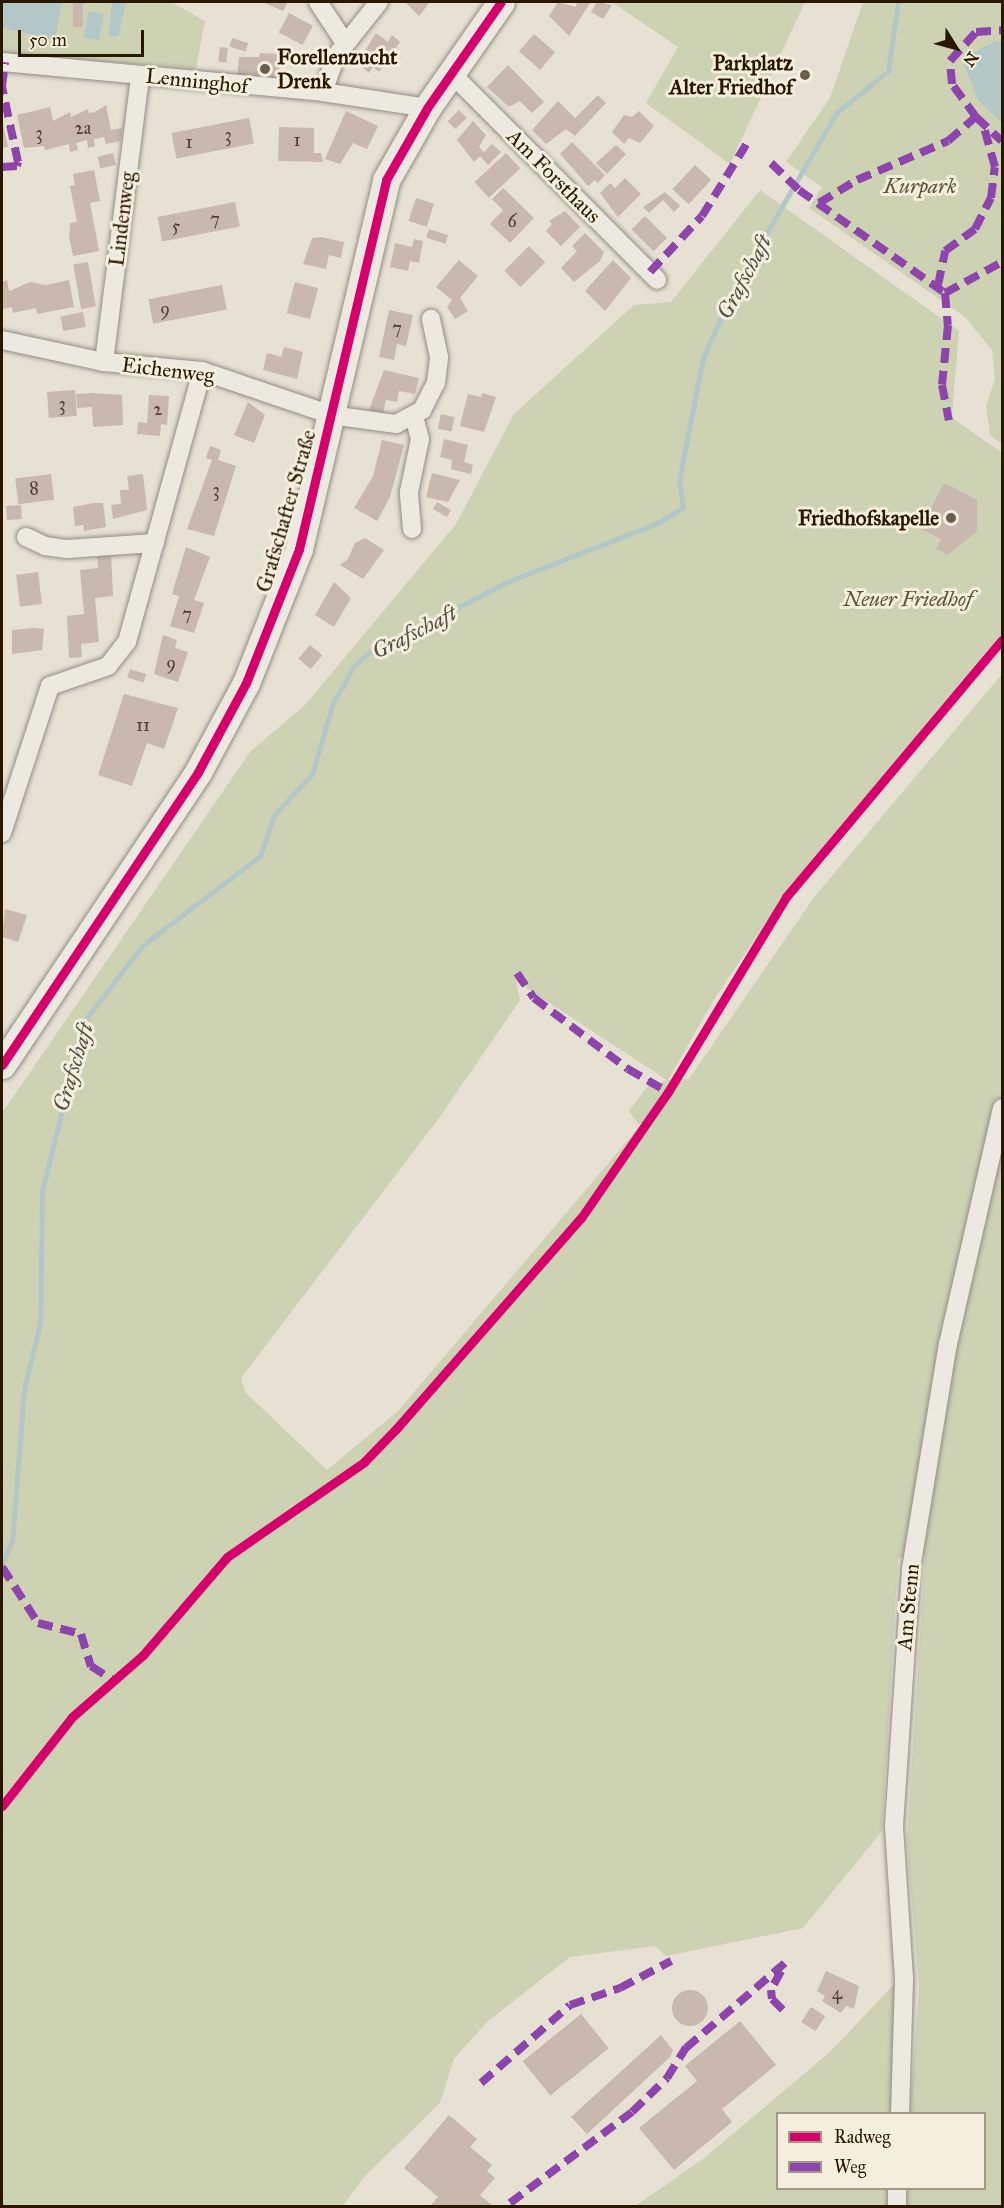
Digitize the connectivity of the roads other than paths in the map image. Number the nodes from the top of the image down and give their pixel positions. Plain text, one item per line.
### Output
1 (318, 2) edge
2 (379, 2) edge
3 (501, 2) edge
4 (345, 43) junction
5 (2, 62) edge
6 (451, 73) junction
7 (140, 76) junction
8 (323, 92) junction
9 (427, 108) junction
10 (657, 280) dead end
11 (431, 319) dead end
12 (2, 340) edge
13 (104, 362) junction
14 (202, 370) junction
15 (332, 415) junction
16 (414, 417) junction
17 (412, 529) dead end
18 (26, 537) dead end
19 (154, 543) junction
20 (2, 833) edge
21 (2, 1065) edge
22 (1002, 1108) edge
23 (900, 2112) edge
24 (897, 2190) edge
25 (897, 2206) edge

1 - 4 street
2 - 4 street
3 - 6 street, Grafschafter Straße
4 - 8 street
5 - 7 street, Lenninghof
6 - 9 street, Grafschafter Straße
6 - 10 street, Am Forsthaus
7 - 8 street, Lenninghof
7 - 13 street, Lindenweg
8 - 9 street, Lenninghof
9 - 15 street, Grafschafter Straße
11 - 16 street
12 - 13 street, Eichenweg
13 - 14 street, Eichenweg
14 - 15 street, Eichenweg
14 - 19 street
15 - 16 street, Grafschafter Straße
15 - 21 street, Grafschafter Straße
16 - 17 street
18 - 19 street
19 - 20 street
22 - 23 street, Am Stenn
24 - 25 street

